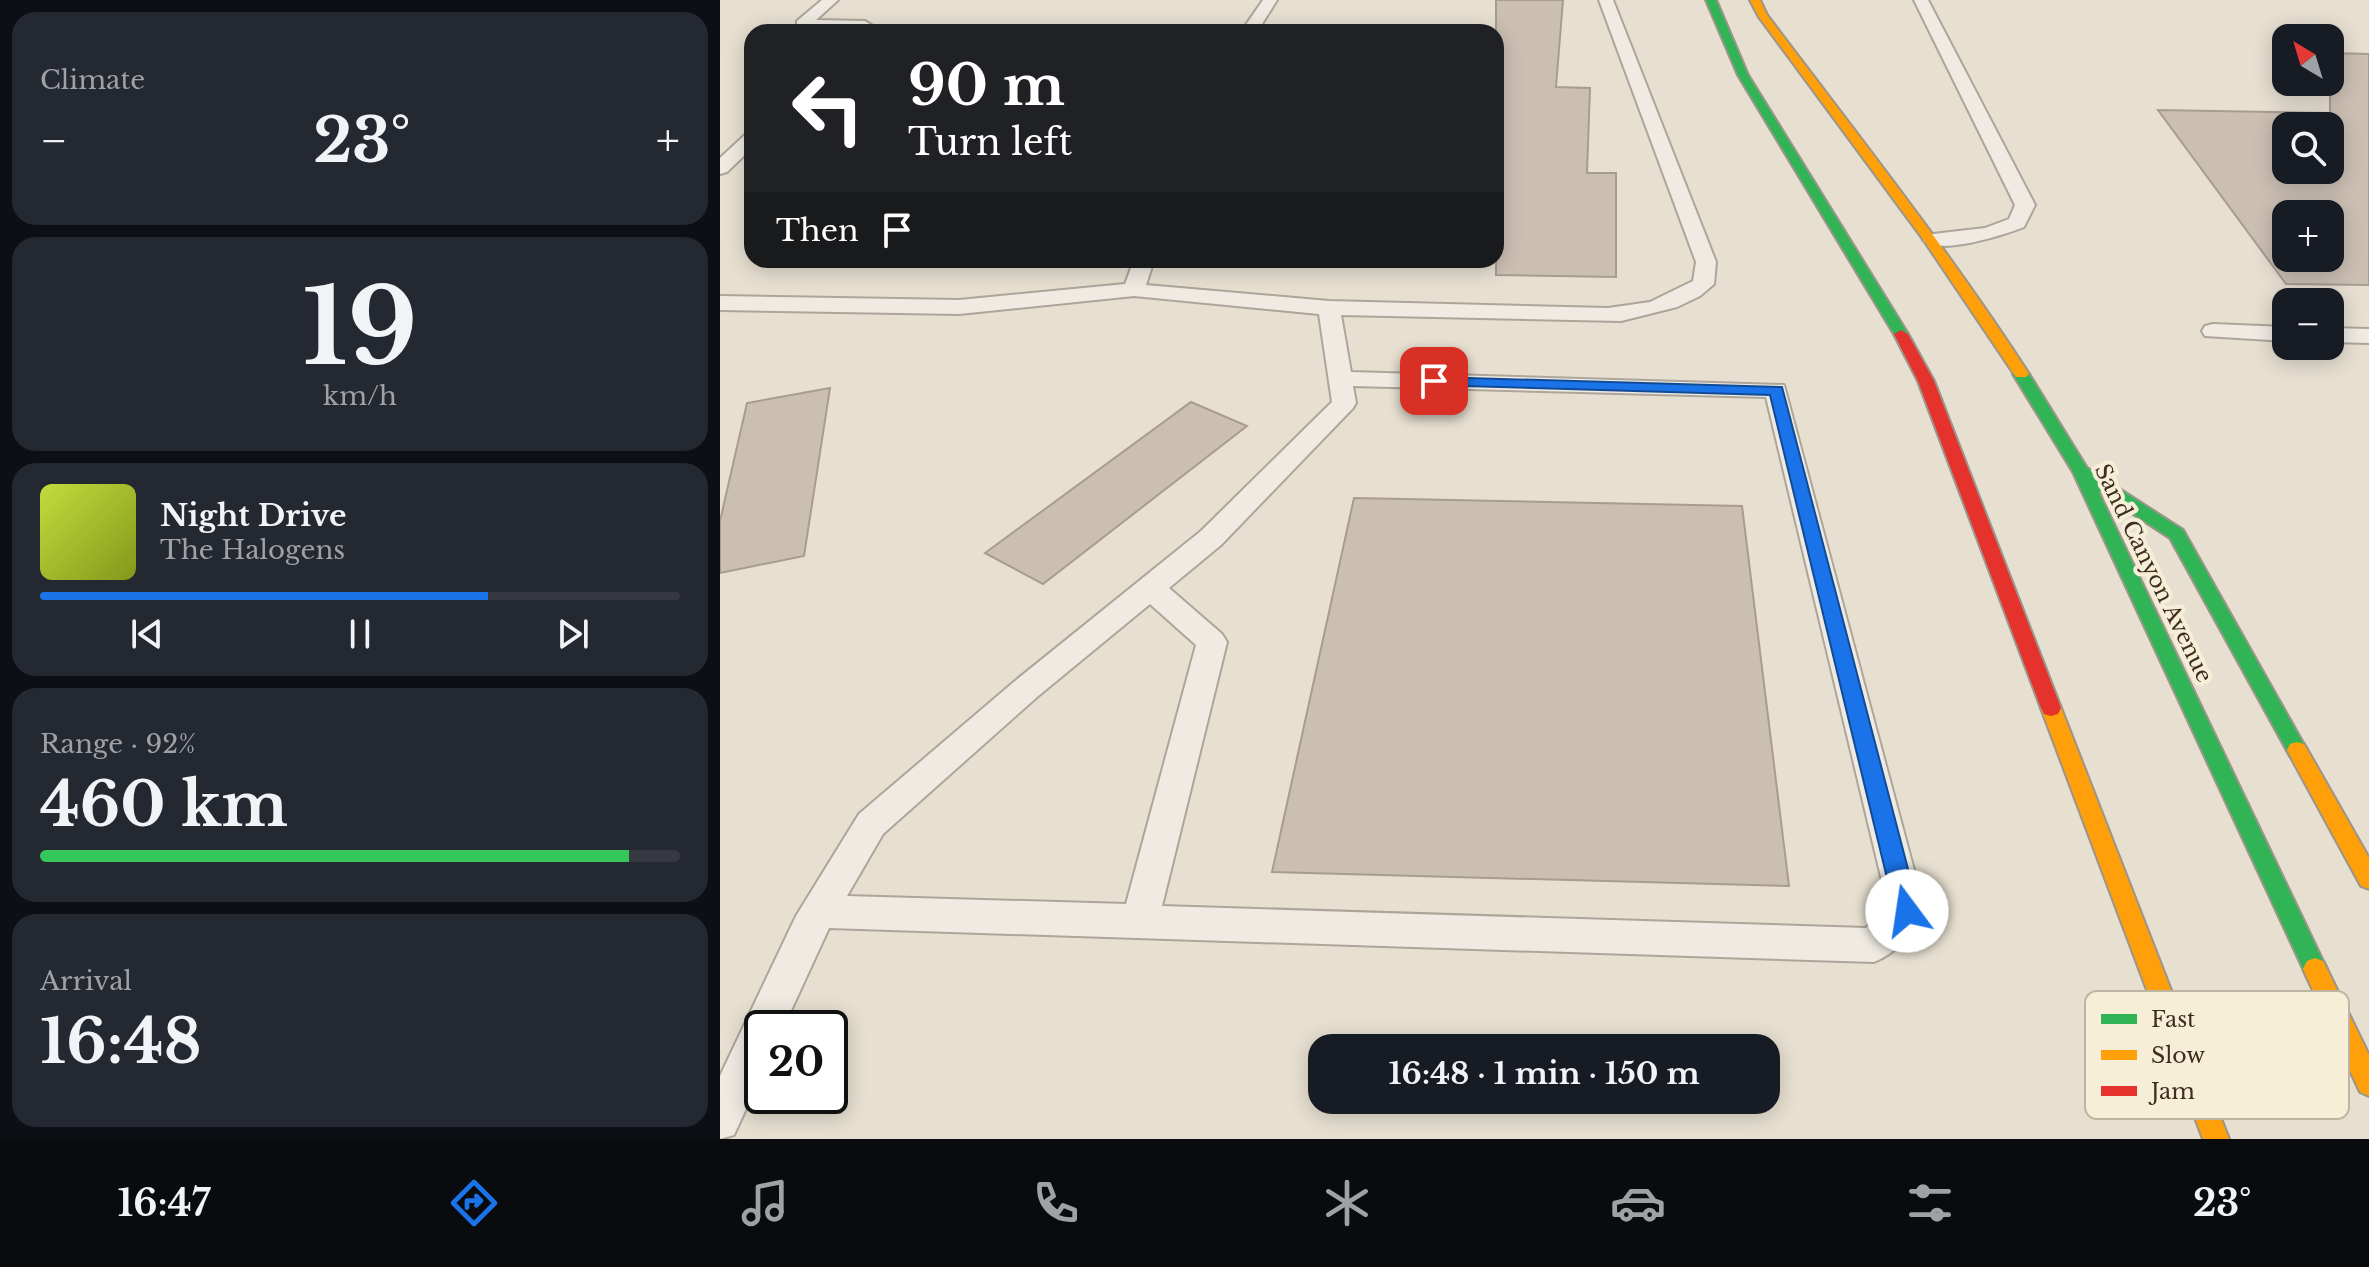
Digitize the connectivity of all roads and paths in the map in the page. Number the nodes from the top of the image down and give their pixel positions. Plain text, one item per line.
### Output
1 (831, 0) edge
2 (1270, 0) edge
3 (1606, 0) edge
4 (1711, 0) edge
5 (1755, 0) edge
6 (1921, 0) edge
7 (802, 24) edge
8 (1254, 24) edge
9 (744, 146) edge
10 (720, 168) edge
11 (1933, 240) junction
12 (1141, 268) edge
13 (1134, 290) junction
14 (720, 303) edge
15 (1329, 308) junction
16 (2213, 331) dead end
17 (2272, 333) edge
18 (2344, 335) edge
19 (2369, 336) edge
20 (1340, 379) junction
21 (2081, 472) junction
22 (1149, 587) junction
23 (2369, 879) edge
24 (819, 911) junction
25 (1140, 921) junction
26 (2159, 991) edge
27 (2326, 991) edge
28 (771, 1010) edge
29 (2349, 1041) edge
30 (744, 1068) edge
31 (2369, 1083) edge
32 (2208, 1119) edge
33 (720, 1121) edge
34 (2216, 1139) edge

1 - 7 lane
2 - 8 lane
3 - 15 lane
4 - 26 main road
5 - 11 main road, Sand Canyon Avenue
6 - 11 lane
9 - 10 lane
11 - 21 main road, Sand Canyon Avenue
12 - 13 lane
13 - 14 lane
13 - 15 lane
15 - 20 lane
16 - 17 lane
18 - 19 lane
20 - 22 lane
20 - 25 lane
21 - 23 main road
21 - 27 main road, Sand Canyon Avenue
22 - 24 lane
22 - 25 lane
24 - 25 lane
24 - 28 lane
29 - 31 main road, Sand Canyon Avenue
30 - 33 lane
32 - 34 main road

